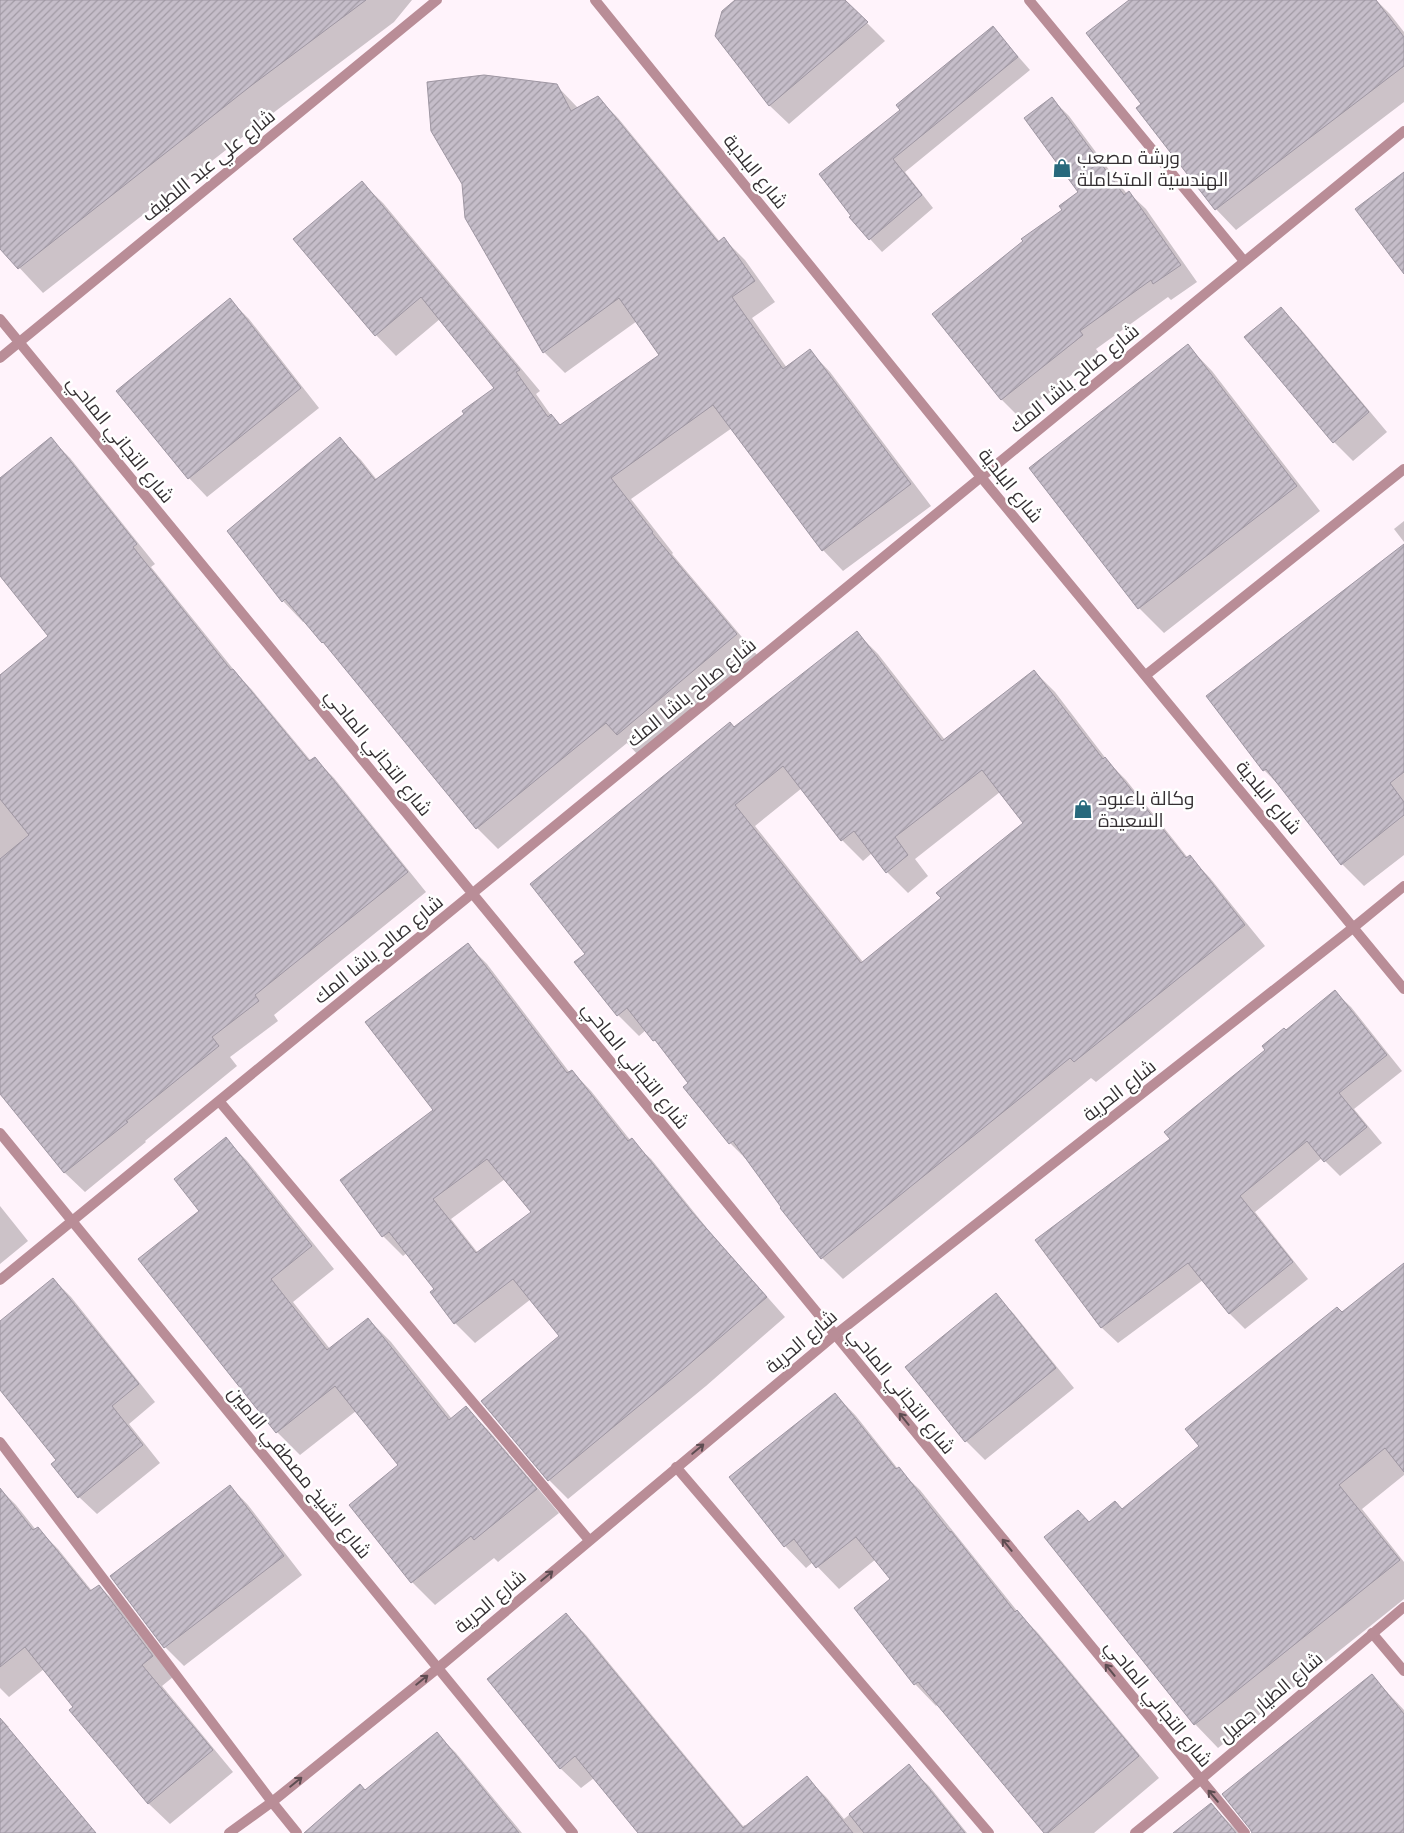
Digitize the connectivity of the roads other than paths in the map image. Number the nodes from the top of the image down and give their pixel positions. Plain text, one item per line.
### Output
1 (437, 0) edge
2 (595, 0) edge
3 (1029, 0) edge
4 (1404, 131) edge
5 (1244, 261) junction
6 (0, 319) edge
7 (19, 342) junction
8 (0, 358) edge
9 (1404, 469) edge
10 (981, 477) junction
11 (1146, 675) junction
12 (1404, 886) edge
13 (472, 894) junction
14 (1354, 928) junction
15 (1404, 989) edge
16 (219, 1101) junction
17 (0, 1133) edge
18 (72, 1221) junction
19 (0, 1280) edge
20 (834, 1335) junction
21 (0, 1442) edge
22 (676, 1467) junction
23 (590, 1540) junction
24 (1404, 1607) edge
25 (1372, 1633) junction
26 (438, 1668) junction
27 (1404, 1671) edge
28 (1200, 1780) junction
29 (272, 1802) junction
30 (229, 1833) edge
31 (297, 1833) edge
32 (573, 1833) edge
33 (990, 1833) edge
34 (1135, 1833) edge
35 (1245, 1833) edge

1 - 7 street, شارع علي عبد اللطيف
2 - 10 street, شارع البلدية
3 - 5 street
4 - 5 street, شارع صالح باشا المك
5 - 10 street, شارع صالح باشا المك
6 - 7 street, شارع التجاني الماحي
7 - 8 street, شارع علي عبد اللطيف
7 - 13 street, شارع التجاني الماحي
9 - 11 street
10 - 11 street, شارع البلدية
10 - 13 street, شارع صالح باشا المك
11 - 14 street, شارع البلدية
12 - 14 street, شارع الحرية
13 - 16 street, شارع صالح باشا المك
13 - 20 street, شارع التجاني الماحي
14 - 15 street, شارع البلدية
14 - 20 street, شارع الحرية
16 - 18 street, شارع صالح باشا المك
16 - 23 street
17 - 18 street, شارع الشيخ مصطفي الامين
18 - 19 street, شارع صالح باشا المك
18 - 26 street, شارع الشيخ مصطفي الامين
22 -> 20 street, شارع الحرية
28 -> 20 street, شارع التجاني الماحي
21 - 29 street
22 - 23 street, شارع الحرية
22 - 33 street
26 -> 23 street, شارع الحرية
24 - 25 street, شارع الطيار جميل
25 - 27 street
25 - 28 street, شارع الطيار جميل
29 -> 26 street, شارع الحرية
26 - 32 street, شارع الشيخ مصطفي الامين
28 - 34 street, شارع الطيار جميل
35 -> 28 street, شارع التجاني الماحي
29 - 30 street, شارع الحرية
29 - 31 street

